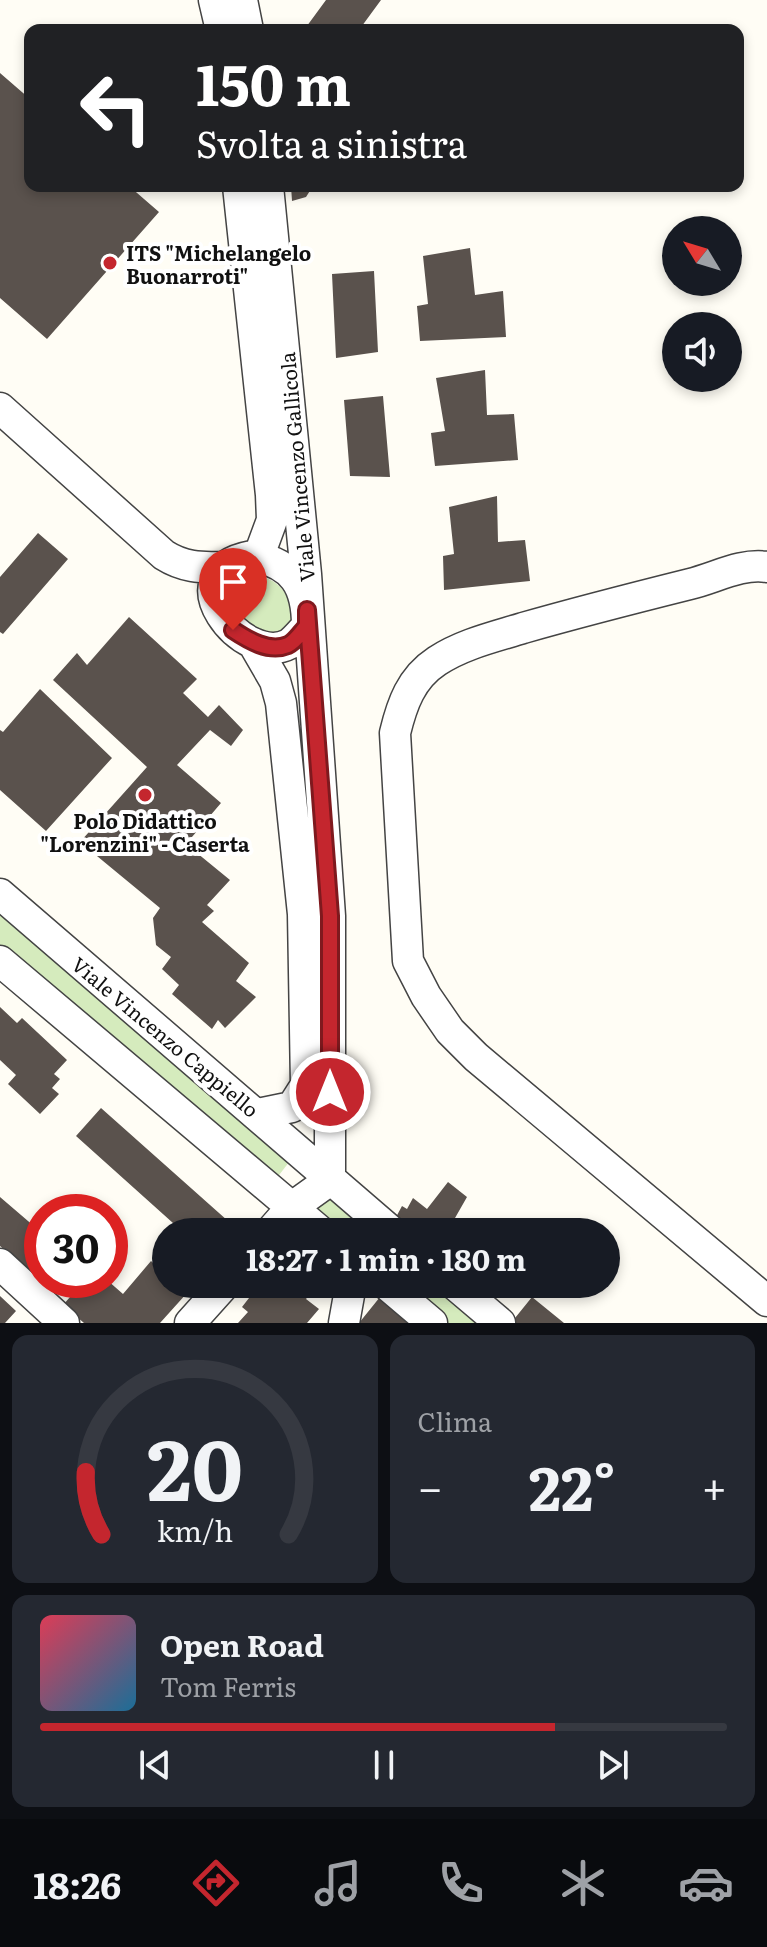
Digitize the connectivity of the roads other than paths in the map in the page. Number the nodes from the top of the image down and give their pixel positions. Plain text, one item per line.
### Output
1 (214, 0) edge
2 (242, 0) edge
3 (220, 24) edge
4 (247, 24) edge
5 (239, 192) edge
6 (269, 192) edge
7 (0, 408) edge
8 (258, 558) junction
9 (222, 567) junction
10 (767, 567) edge
11 (307, 610) junction
12 (253, 643) junction
13 (0, 894) edge
14 (0, 961) edge
15 (258, 1114) junction
16 (330, 1180) junction
17 (291, 1208) junction
18 (282, 1218) edge
19 (304, 1218) edge
20 (375, 1218) edge
21 (0, 1264) edge
22 (212, 1298) edge
23 (348, 1298) edge
24 (403, 1298) edge
25 (471, 1298) edge
26 (767, 1301) edge
27 (64, 1323) edge
28 (190, 1323) edge
29 (344, 1323) edge
30 (432, 1323) edge
31 (500, 1323) edge

1 - 3 street
2 - 4 street
5 - 8 street, Viale Vincenzo Gallicola
6 - 11 street, Viale Vincenzo Gallicola
7 - 9 street
8 - 9 street
8 - 11 street
9 - 12 street
10 - 26 street
11 - 12 street
11 - 16 street, Viale Vincenzo Gallicola
12 - 15 street
13 - 15 street, Viale Vincenzo Cappiello
14 - 17 street
15 - 16 street, Viale Vincenzo Cappiello
16 - 17 street
16 - 20 street, Viale Vincenzo Cappiello
17 - 18 street
17 - 19 street
21 - 27 street
22 - 28 street
23 - 29 street
24 - 30 street
25 - 31 street

